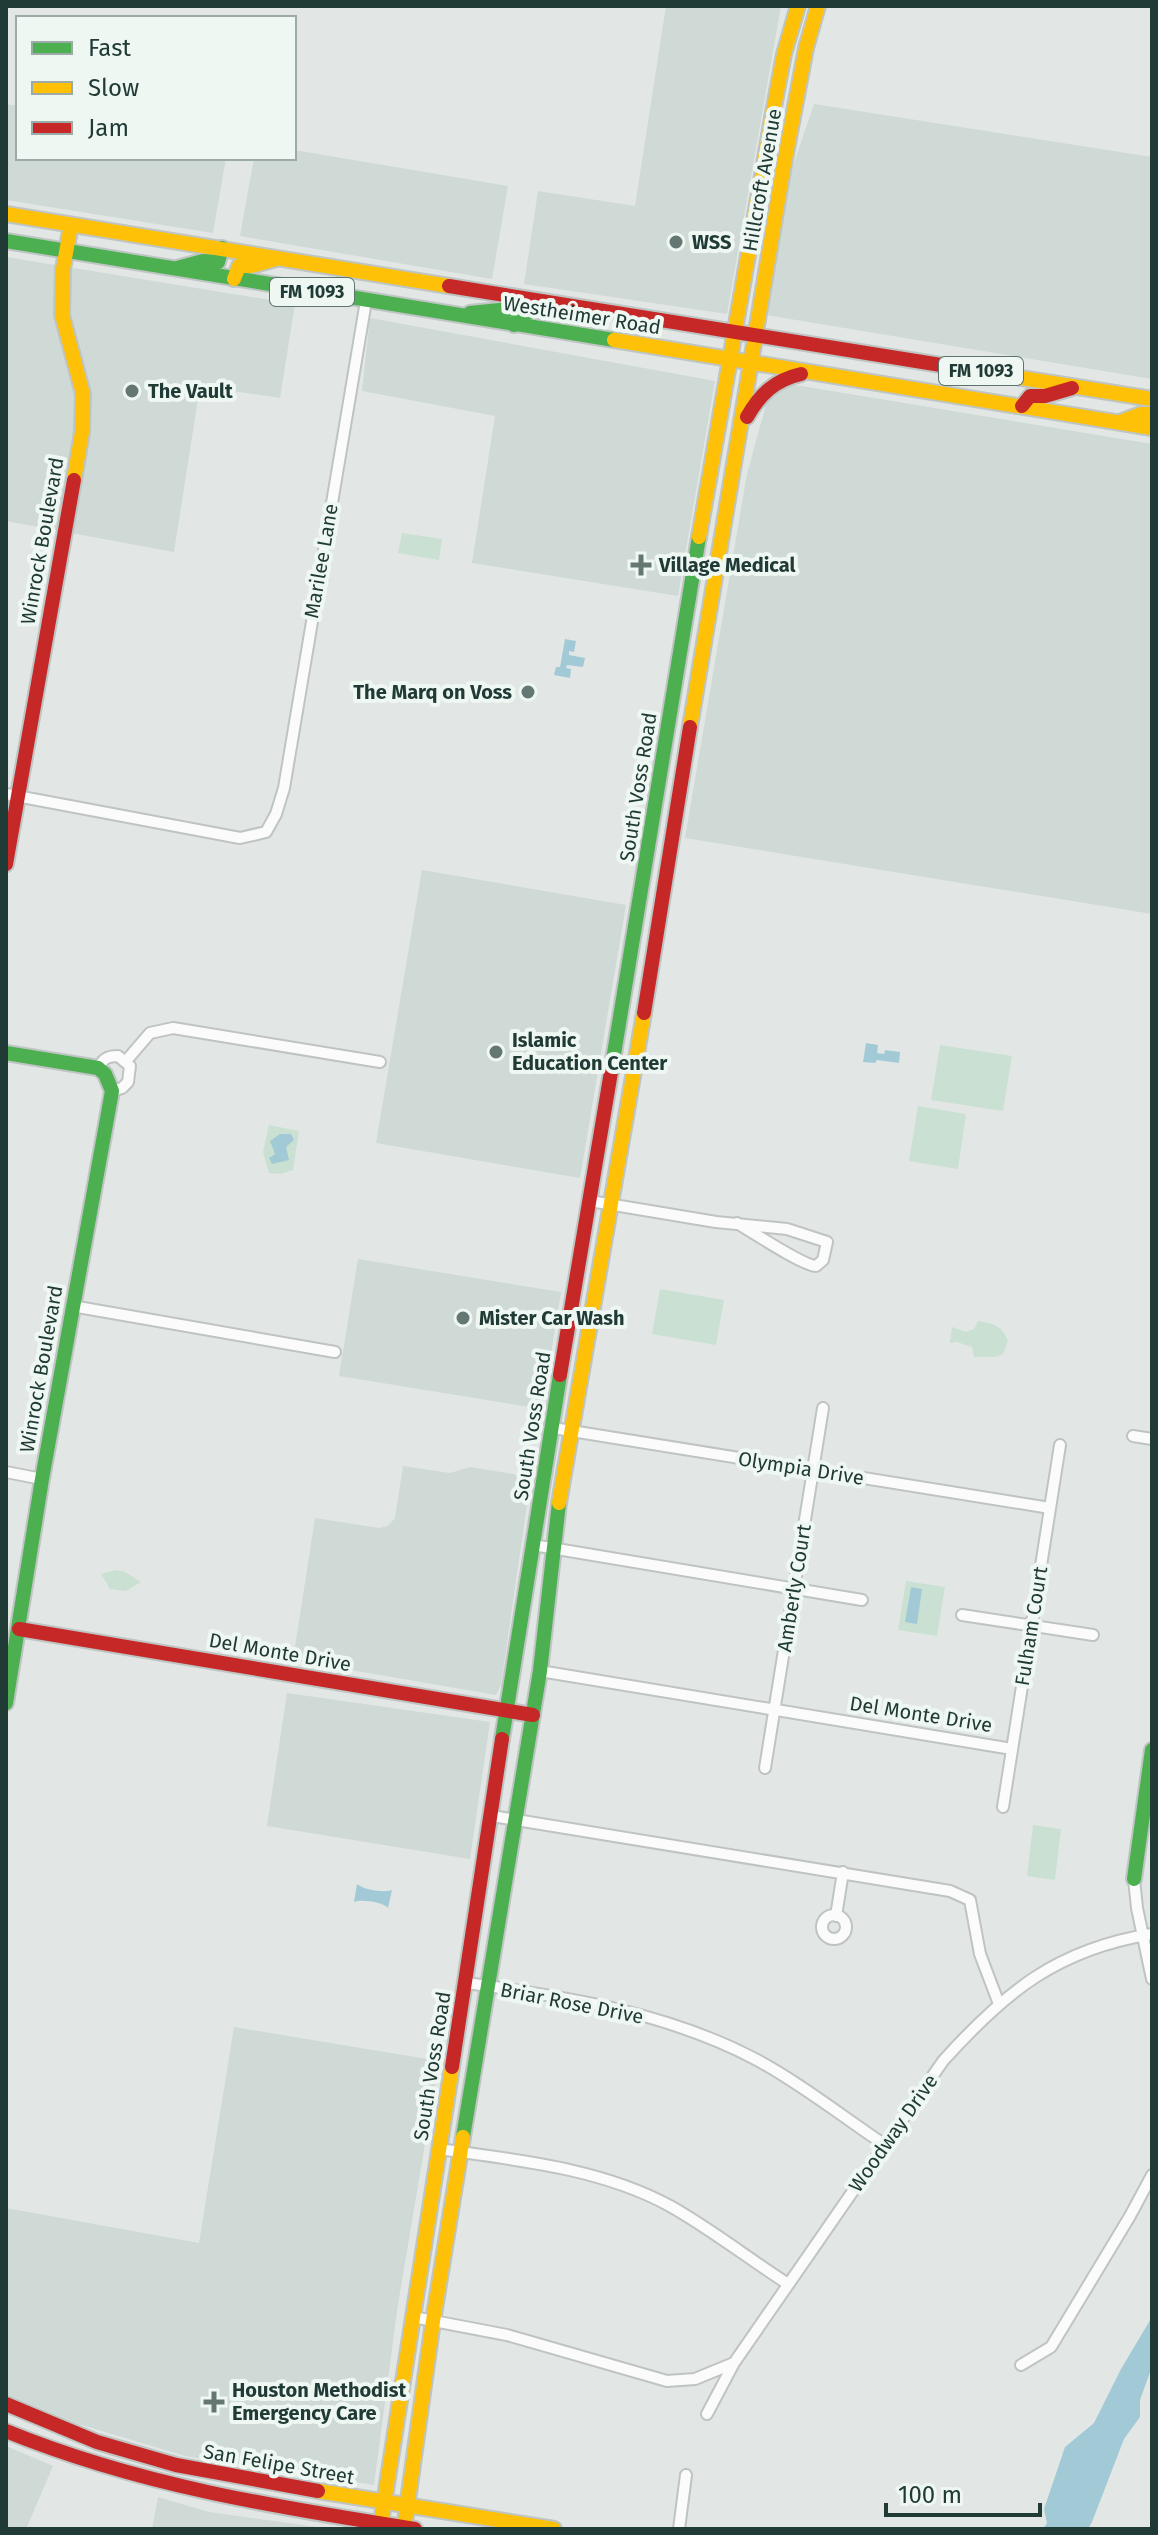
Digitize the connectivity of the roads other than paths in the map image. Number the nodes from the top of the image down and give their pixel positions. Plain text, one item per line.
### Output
1 (798, 6) edge
2 (818, 6) edge
3 (791, 30) junction
4 (810, 35) junction
5 (764, 167) junction
6 (783, 170) junction
7 (6, 214) edge
8 (71, 225) junction
9 (6, 241) edge
10 (222, 248) junction
11 (67, 251) junction
12 (282, 258) junction
13 (172, 269) junction
14 (234, 279) junction
15 (517, 297) junction
16 (366, 301) junction
17 (573, 306) junction
18 (453, 315) junction
19 (514, 325) junction
20 (737, 331) junction
21 (757, 335) junction
22 (732, 359) junction
23 (752, 363) junction
24 (811, 372) junction
25 (1034, 380) junction
26 (1077, 387) junction
27 (1152, 399) edge
28 (983, 400) junction
29 (1022, 406) junction
30 (1152, 414) edge
31 (1118, 422) junction
32 (1152, 428) edge
33 (739, 433) junction
34 (701, 527) junction
35 (721, 531) junction
36 (678, 667) junction
37 (700, 671) junction
38 (12, 795) edge
39 (655, 807) junction
40 (677, 811) junction
41 (6, 864) edge
42 (633, 939) junction
43 (656, 942) junction
44 (6, 1053) edge
45 (126, 1061) junction
46 (380, 1062) dead end
47 (613, 1065) junction
48 (98, 1068) junction
49 (633, 1068) junction
50 (112, 1091) junction
51 (590, 1201) junction
52 (610, 1204) junction
53 (737, 1223) junction
54 (72, 1306) junction
55 (335, 1352) dead end
56 (823, 1408) dead end
57 (553, 1428) junction
58 (571, 1431) junction
59 (1133, 1436) dead end
60 (1152, 1439) edge
61 (1060, 1445) dead end
62 (813, 1470) junction
63 (6, 1472) edge
64 (42, 1479) junction
65 (1050, 1508) junction
66 (533, 1545) junction
67 (552, 1549) junction
68 (794, 1588) junction
69 (862, 1600) dead end
70 (962, 1615) dead end
71 (1031, 1625) junction
72 (19, 1629) junction
73 (1093, 1635) dead end
74 (540, 1671) junction
75 (6, 1703) edge
76 (775, 1710) junction
77 (509, 1711) junction
78 (533, 1715) junction
79 (1012, 1749) junction
80 (1152, 1752) edge
81 (765, 1768) dead end
82 (1003, 1807) dead end
83 (492, 1816) junction
84 (517, 1819) junction
85 (843, 1872) junction
86 (484, 1874) junction
87 (507, 1878) junction
88 (1134, 1879) joint
89 (836, 1916) dead end
90 (1147, 1935) edge
91 (1152, 1979) edge
92 (467, 1983) junction
93 (489, 1986) junction
94 (999, 2004) junction
95 (885, 2145) junction
96 (439, 2149) junction
97 (460, 2152) junction
98 (1152, 2175) edge
99 (788, 2284) junction
100 (413, 2317) junction
101 (433, 2321) junction
102 (734, 2363) junction
103 (1021, 2365) dead end
104 (695, 2379) junction
105 (718, 2393) junction
106 (6, 2404) edge
107 (707, 2414) dead end
108 (37, 2417) junction
109 (6, 2431) edge
110 (27, 2441) junction
111 (686, 2475) dead end
112 (225, 2476) junction
113 (222, 2496) junction
114 (384, 2503) junction
115 (407, 2506) junction
116 (380, 2526) edge
117 (408, 2528) edge
118 (554, 2529) edge
119 (679, 2529) edge

1 - 3 main road, Hillcroft Avenue
2 - 4 main road, Hillcroft Avenue
3 - 4 main road
3 - 5 main road, Hillcroft Avenue
4 - 6 main road, Hillcroft Avenue
5 - 6 main road
5 - 20 main road, Hillcroft Avenue
6 - 21 main road, Hillcroft Avenue
7 - 8 main road, Westheimer Road / FM 1093
8 - 10 main road, Westheimer Road / FM 1093
8 - 11 main road, Winrock Boulevard
9 - 11 main road, Westheimer Road / FM 1093
10 - 12 main road, Westheimer Road / FM 1093
10 - 13 main road
11 - 13 main road, Westheimer Road / FM 1093
11 - 38 main road, Winrock Boulevard
12 - 14 main road
12 - 15 main road, Westheimer Road / FM 1093
13 - 14 main road, Westheimer Road / FM 1093
14 - 16 main road, Westheimer Road / FM 1093
15 - 17 main road, Westheimer Road / FM 1093
15 - 18 main road
16 - 18 main road, Westheimer Road / FM 1093
16 - 38 street, Marilee Lane
17 - 19 main road
17 - 20 main road, Westheimer Road / FM 1093
18 - 19 main road, Westheimer Road / FM 1093
19 - 22 main road, Westheimer Road / FM 1093
20 - 21 main road, Westheimer Road / FM 1093
20 - 22 main road, South Voss Road
21 - 23 main road, Hillcroft Avenue
21 - 25 main road, Westheimer Road / FM 1093
22 - 23 main road, Westheimer Road / FM 1093
22 - 34 main road, South Voss Road
23 - 24 main road, Westheimer Road / FM 1093
23 - 33 main road, South Voss Road
24 - 28 main road, Westheimer Road / FM 1093
24 - 33 main road
25 - 26 main road, Westheimer Road / FM 1093
25 - 28 main road
26 - 27 main road, Westheimer Road / FM 1093
26 - 29 main road
28 - 29 main road, Westheimer Road / FM 1093
29 - 31 main road, Westheimer Road / FM 1093
30 - 31 main road
31 - 32 main road, Westheimer Road / FM 1093
33 - 35 main road, South Voss Road
34 - 35 main road
34 - 36 main road, South Voss Road
35 - 37 main road, South Voss Road
36 - 37 main road
36 - 39 main road, South Voss Road
37 - 40 main road, South Voss Road
38 - 41 main road, Winrock Boulevard
39 - 40 main road
39 - 42 main road, South Voss Road
40 - 43 main road, South Voss Road
42 - 43 main road
42 - 47 main road, South Voss Road
43 - 49 main road, South Voss Road
44 - 48 main road
45 - 46 street
45 - 48 street
45 - 50 street, Winrock Boulevard
47 - 49 main road
47 - 51 main road, South Voss Road
48 - 50 main road
49 - 52 main road, South Voss Road
50 - 54 main road, Winrock Boulevard
51 - 52 street
51 - 57 main road, South Voss Road
52 - 53 street
52 - 58 main road, South Voss Road
53 - 53 street
54 - 55 street
54 - 64 main road, Winrock Boulevard
56 - 62 street, Amberly Court
57 - 58 street, Olympia Drive
57 - 66 main road, South Voss Road
58 - 62 street, Olympia Drive
58 - 67 main road, South Voss Road
59 - 60 street
61 - 65 street, Fulham Court
62 - 65 street, Olympia Drive
62 - 68 street, Amberly Court
63 - 64 street
64 - 72 main road, Winrock Boulevard
65 - 71 street, Fulham Court
66 - 67 street
66 - 77 main road, South Voss Road
67 - 68 street
67 - 74 main road, South Voss Road
68 - 69 street
68 - 76 street, Amberly Court
70 - 71 street
71 - 73 street
71 - 79 street, Fulham Court
72 - 75 main road, Winrock Boulevard
72 - 77 main road, Del Monte Drive
74 - 76 street, Del Monte Drive
74 - 78 main road, South Voss Road
76 - 79 street, Del Monte Drive
76 - 81 street, Amberly Court
77 - 78 main road, Del Monte Drive
77 - 83 main road, South Voss Road
78 - 84 main road, South Voss Road
79 - 82 street, Fulham Court
80 - 88 main road
83 - 84 street
83 - 86 main road, South Voss Road
84 - 85 street
84 - 87 main road, South Voss Road
85 - 89 street
85 - 94 street
86 - 87 main road
86 - 92 main road, South Voss Road
87 - 93 main road, South Voss Road
88 - 90 street
90 - 91 street
90 - 94 street, Woodway Drive
92 - 93 street, Briar Rose Drive
92 - 96 main road, South Voss Road
93 - 95 street, Briar Rose Drive
93 - 97 main road, South Voss Road
94 - 95 street, Woodway Drive
95 - 99 street, Woodway Drive
96 - 97 street
96 - 100 main road, South Voss Road
97 - 99 street
97 - 101 main road, South Voss Road
98 - 103 street
99 - 102 street, Woodway Drive
100 - 101 street
100 - 114 main road, South Voss Road
101 - 104 street
101 - 115 main road, South Voss Road
102 - 104 street
102 - 105 street, Woodway Drive
104 - 105 street
105 - 107 street, Woodway Drive
106 - 108 main road, San Felipe Street
108 - 110 main road
108 - 112 main road, San Felipe Street
109 - 110 main road, San Felipe Street
110 - 113 main road, San Felipe Street
111 - 119 street
112 - 113 main road
112 - 114 main road, San Felipe Street
113 - 116 main road, San Felipe Street
114 - 115 main road, San Felipe Street
114 - 116 main road, South Voss Road
115 - 117 main road, South Voss Road
115 - 118 main road, San Felipe Street
116 - 117 main road, San Felipe Street

